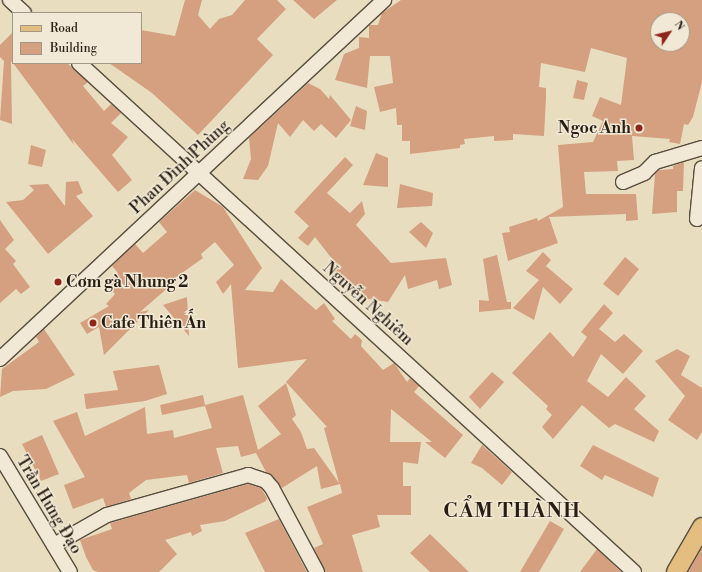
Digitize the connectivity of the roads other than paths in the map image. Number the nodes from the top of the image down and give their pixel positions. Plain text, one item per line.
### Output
1 (10, 0) edge
2 (384, 0) edge
3 (23, 12) edge
4 (80, 64) edge
5 (702, 148) edge
6 (702, 168) edge
7 (198, 172) junction
8 (623, 182) dead end
9 (697, 219) dead end
10 (0, 359) edge
11 (0, 456) edge
12 (702, 527) edge
13 (54, 546) junction
14 (70, 572) edge
15 (317, 572) edge
16 (634, 572) edge
17 (676, 572) edge

1 - 3 street
2 - 7 street, Phan Đình Phùng
4 - 7 street, Nguyễn Nghiêm
5 - 8 street
6 - 9 street
7 - 10 street, Phan Đình Phùng
7 - 16 street, Nguyễn Nghiêm
11 - 13 street, Trần Hưng Đạo
12 - 17 main road
13 - 14 street, Trần Hưng Đạo
13 - 15 street

